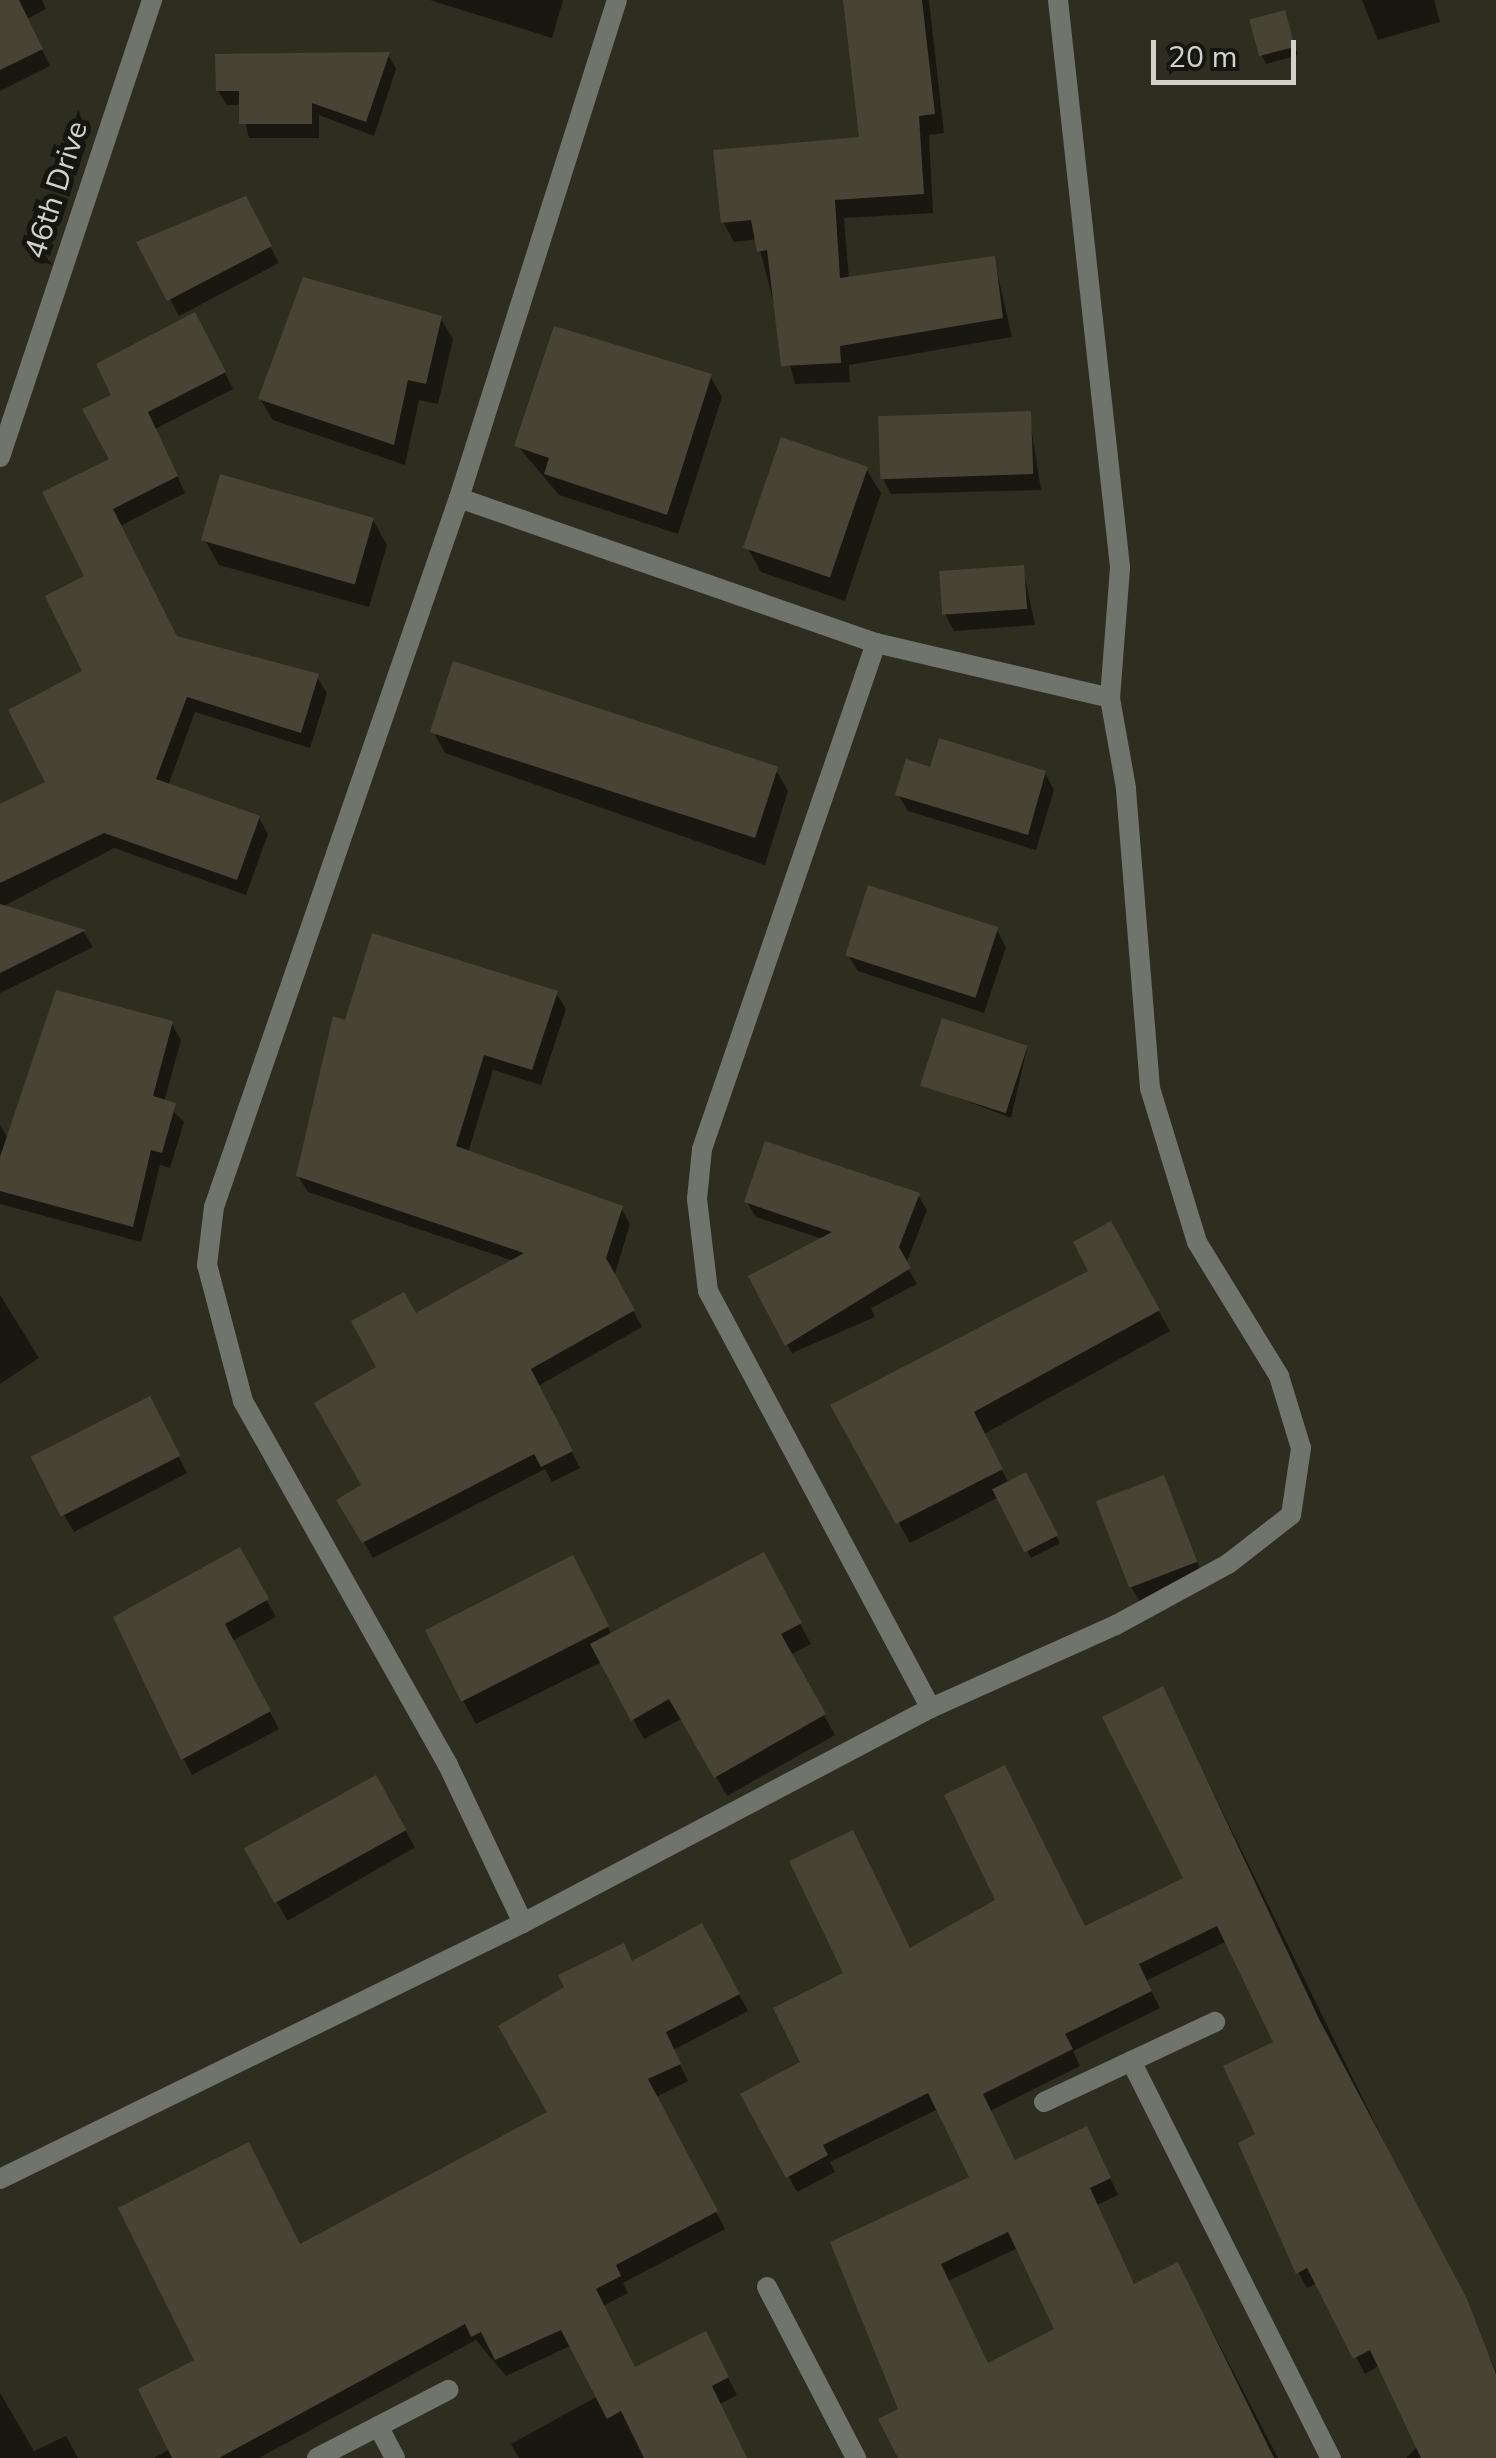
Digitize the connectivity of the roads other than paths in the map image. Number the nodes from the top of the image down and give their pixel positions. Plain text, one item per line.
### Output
1 (152, 0) edge
2 (616, 0) edge
3 (1058, 0) edge
4 (0, 457) edge
5 (459, 498) junction
6 (876, 642) junction
7 (1110, 698) junction
8 (931, 1708) junction
9 (524, 1923) junction
10 (1214, 2022) dead end
11 (1131, 2061) junction
12 (1044, 2102) dead end
13 (0, 2179) edge
14 (768, 2286) dead end
15 (448, 2390) dead end
16 (378, 2426) junction
17 (317, 2458) edge
18 (396, 2458) edge
19 (856, 2458) edge
20 (1331, 2458) edge

1 - 4 street, 46th Drive
2 - 5 street
3 - 7 street
5 - 6 street
5 - 9 street
6 - 7 street
6 - 8 street
7 - 8 street
8 - 9 street
9 - 13 street
10 - 11 street
11 - 12 street
11 - 20 street
14 - 19 street
15 - 16 street
16 - 17 street
16 - 18 street

